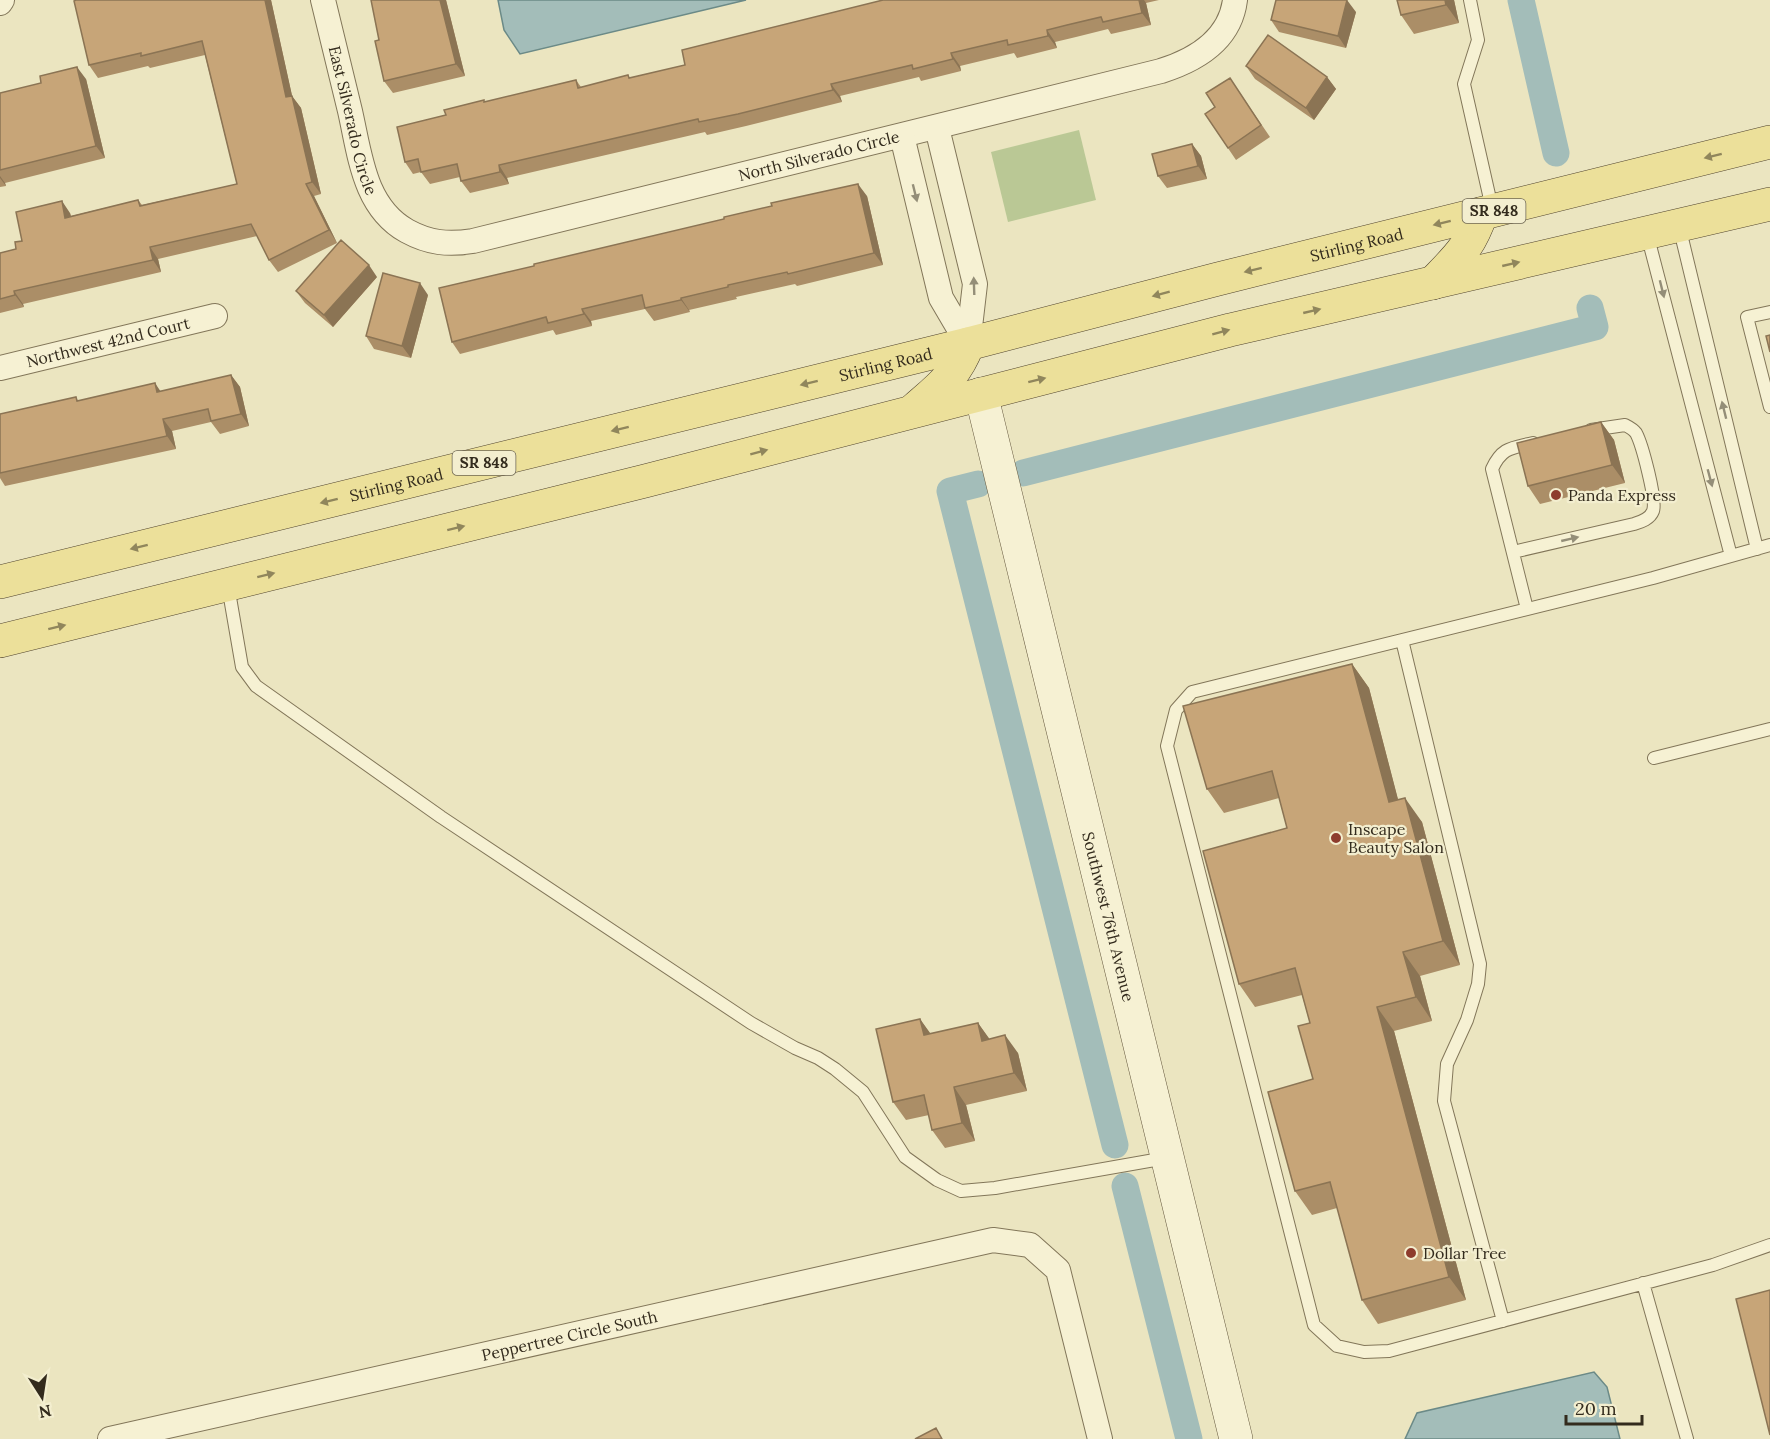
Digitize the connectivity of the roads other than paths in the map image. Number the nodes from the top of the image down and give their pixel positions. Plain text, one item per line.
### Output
1 (323, 0) edge
2 (1235, 0) edge
3 (1470, 0) edge
4 (937, 128) junction
5 (902, 136) junction
6 (1770, 142) edge
7 (1770, 204) edge
8 (1487, 212) junction
9 (1679, 225) junction
10 (404, 229) joint
11 (1647, 232) junction
12 (1433, 283) junction
13 (1770, 312) edge
14 (215, 316) dead end
15 (968, 344) junction
16 (0, 368) edge
17 (981, 394) junction
18 (1770, 407) edge
19 (912, 412) junction
20 (1576, 434) edge
21 (1542, 441) edge
22 (1770, 545) edge
23 (1757, 549) junction
24 (1513, 552) junction
25 (1731, 556) junction
26 (0, 582) edge
27 (227, 585) junction
28 (1527, 609) junction
29 (1402, 640) junction
30 (0, 641) edge
31 (1770, 729) edge
32 (1654, 758) dead end
33 (1167, 1158) junction
34 (1770, 1245) edge
35 (1643, 1283) junction
36 (1503, 1321) junction
37 (110, 1439) edge
38 (1100, 1439) edge
39 (1236, 1439) edge
40 (1687, 1439) edge

1 - 10 street, East Silverado Circle
2 - 4 street, North Silverado Circle
3 - 8 lane
4 - 5 street, North Silverado Circle
15 -> 4 street
5 - 10 street, North Silverado Circle
5 -> 15 street
6 -> 8 main road, Stirling Road / SR 848
7 - 9 main road
8 - 12 main road
8 -> 15 main road, Stirling Road / SR 848
9 - 11 main road
23 -> 9 lane
12 -> 11 main road
11 -> 25 lane
17 -> 12 main road
13 - 18 lane
14 - 16 street, Northwest 42nd Court
15 - 19 main road
15 -> 26 main road, Stirling Road / SR 848
17 - 19 main road
17 - 33 street, Southwest 76th Avenue
27 -> 19 main road
24 -> 20 lane
21 - 24 lane
22 - 23 lane
23 - 25 lane
24 - 28 lane
25 - 28 lane
30 -> 27 main road
27 - 33 lane
28 - 29 lane
29 - 36 lane
29 - 36 lane
31 - 32 lane
33 - 39 street, Southwest 76th Avenue
34 - 35 lane
35 - 36 lane
35 - 40 lane
37 - 38 street, Peppertree Circle South

